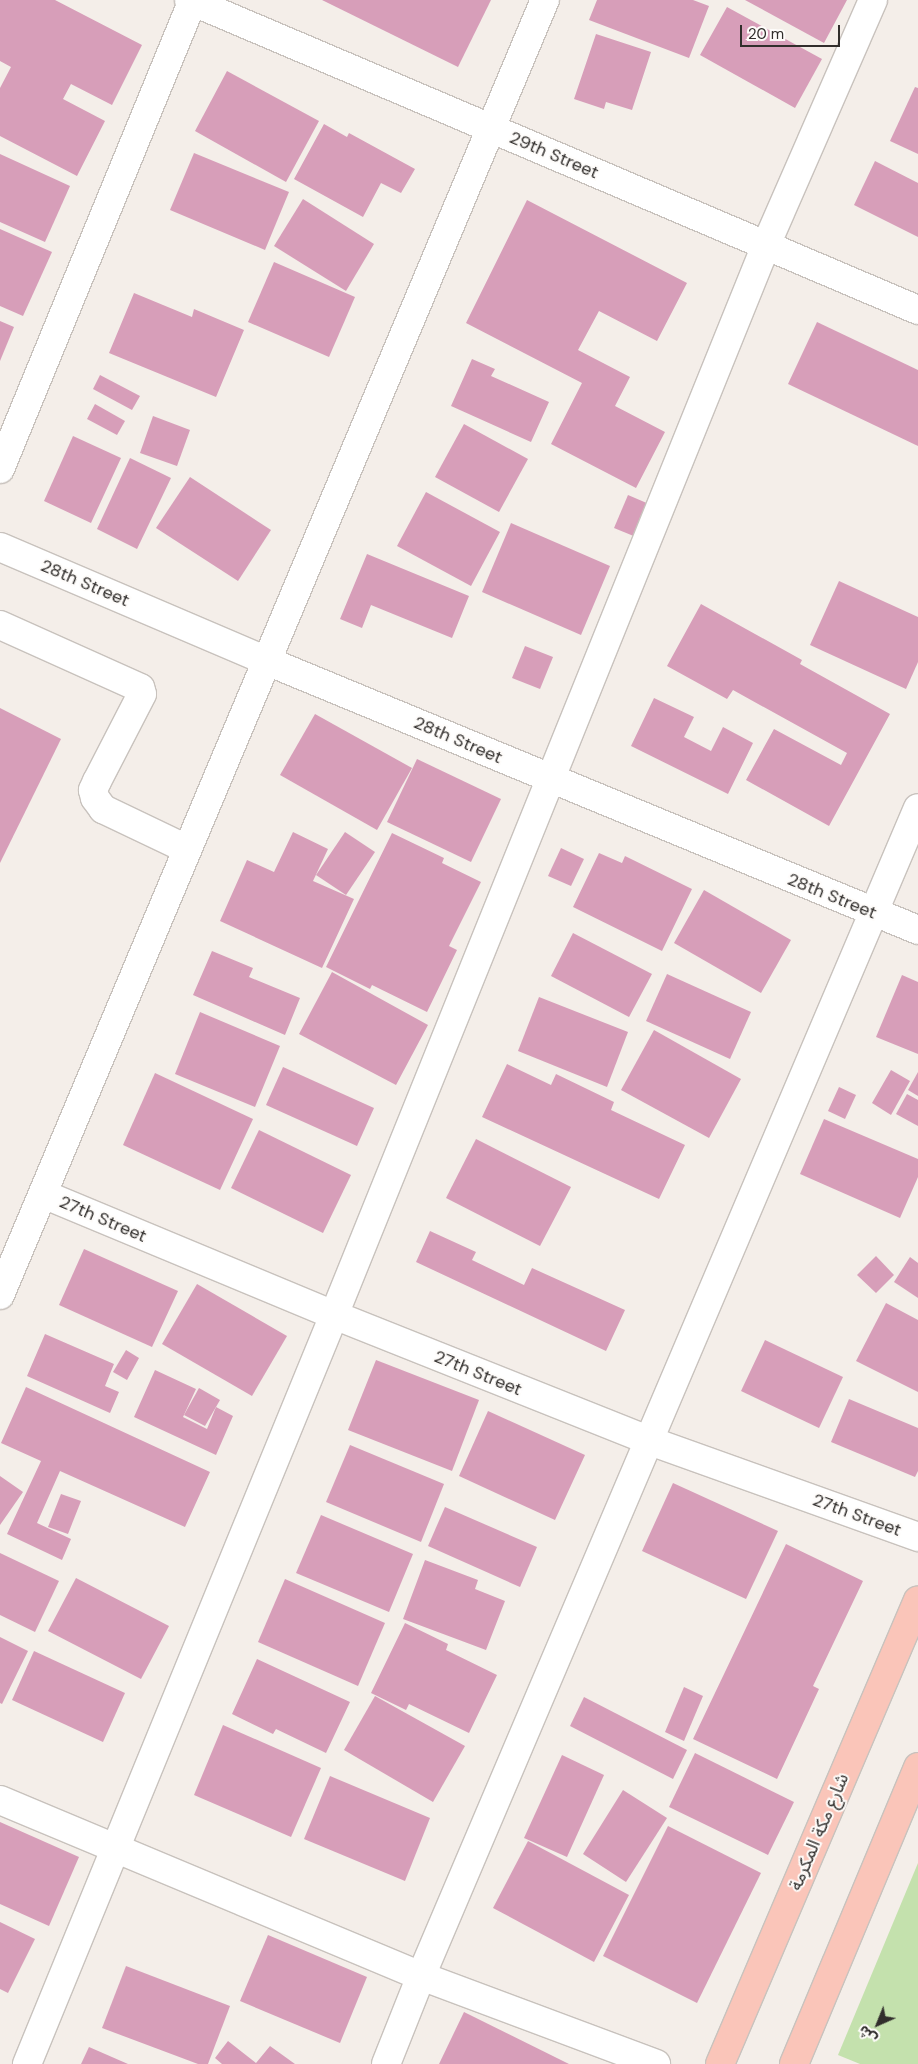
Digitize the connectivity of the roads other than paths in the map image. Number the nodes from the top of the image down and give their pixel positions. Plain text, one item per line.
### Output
1 (192, 0) edge
2 (545, 0) edge
3 (873, 0) edge
4 (491, 128) junction
5 (766, 246) junction
6 (918, 310) edge
7 (0, 469) edge
8 (0, 547) edge
9 (0, 625) edge
10 (267, 661) junction
11 (550, 778) junction
12 (918, 808) edge
13 (187, 849) junction
14 (873, 913) junction
15 (918, 930) edge
16 (43, 1194) junction
17 (0, 1295) edge
18 (334, 1315) junction
19 (650, 1441) junction
20 (918, 1537) edge
21 (918, 1600) edge
22 (918, 1766) edge
23 (0, 1800) edge
24 (115, 1848) junction
25 (421, 1976) junction
26 (27, 2064) edge
27 (386, 2064) edge
28 (656, 2064) edge
29 (720, 2064) edge
30 (794, 2064) edge

1 - 4 street, 29th Street
1 - 7 street
2 - 4 street
3 - 5 street
4 - 5 street, 29th Street
4 - 10 street
5 - 6 street, 29th Street
5 - 11 street
8 - 10 street, 28th Street
9 - 13 street
10 - 11 street, 28th Street
10 - 13 street
11 - 14 street, 28th Street
11 - 18 street
12 - 14 street
13 - 16 street
14 - 15 street, 28th Street
14 - 19 street
16 - 17 street
16 - 18 street, 27th Street
18 - 19 street, 27th Street
18 - 24 street
19 - 20 street, 27th Street
19 - 25 street
21 - 29 main road, شارع مكة المكرمة
22 - 30 main road
23 - 24 street
24 - 25 street
24 - 26 street
25 - 27 street
25 - 28 street

